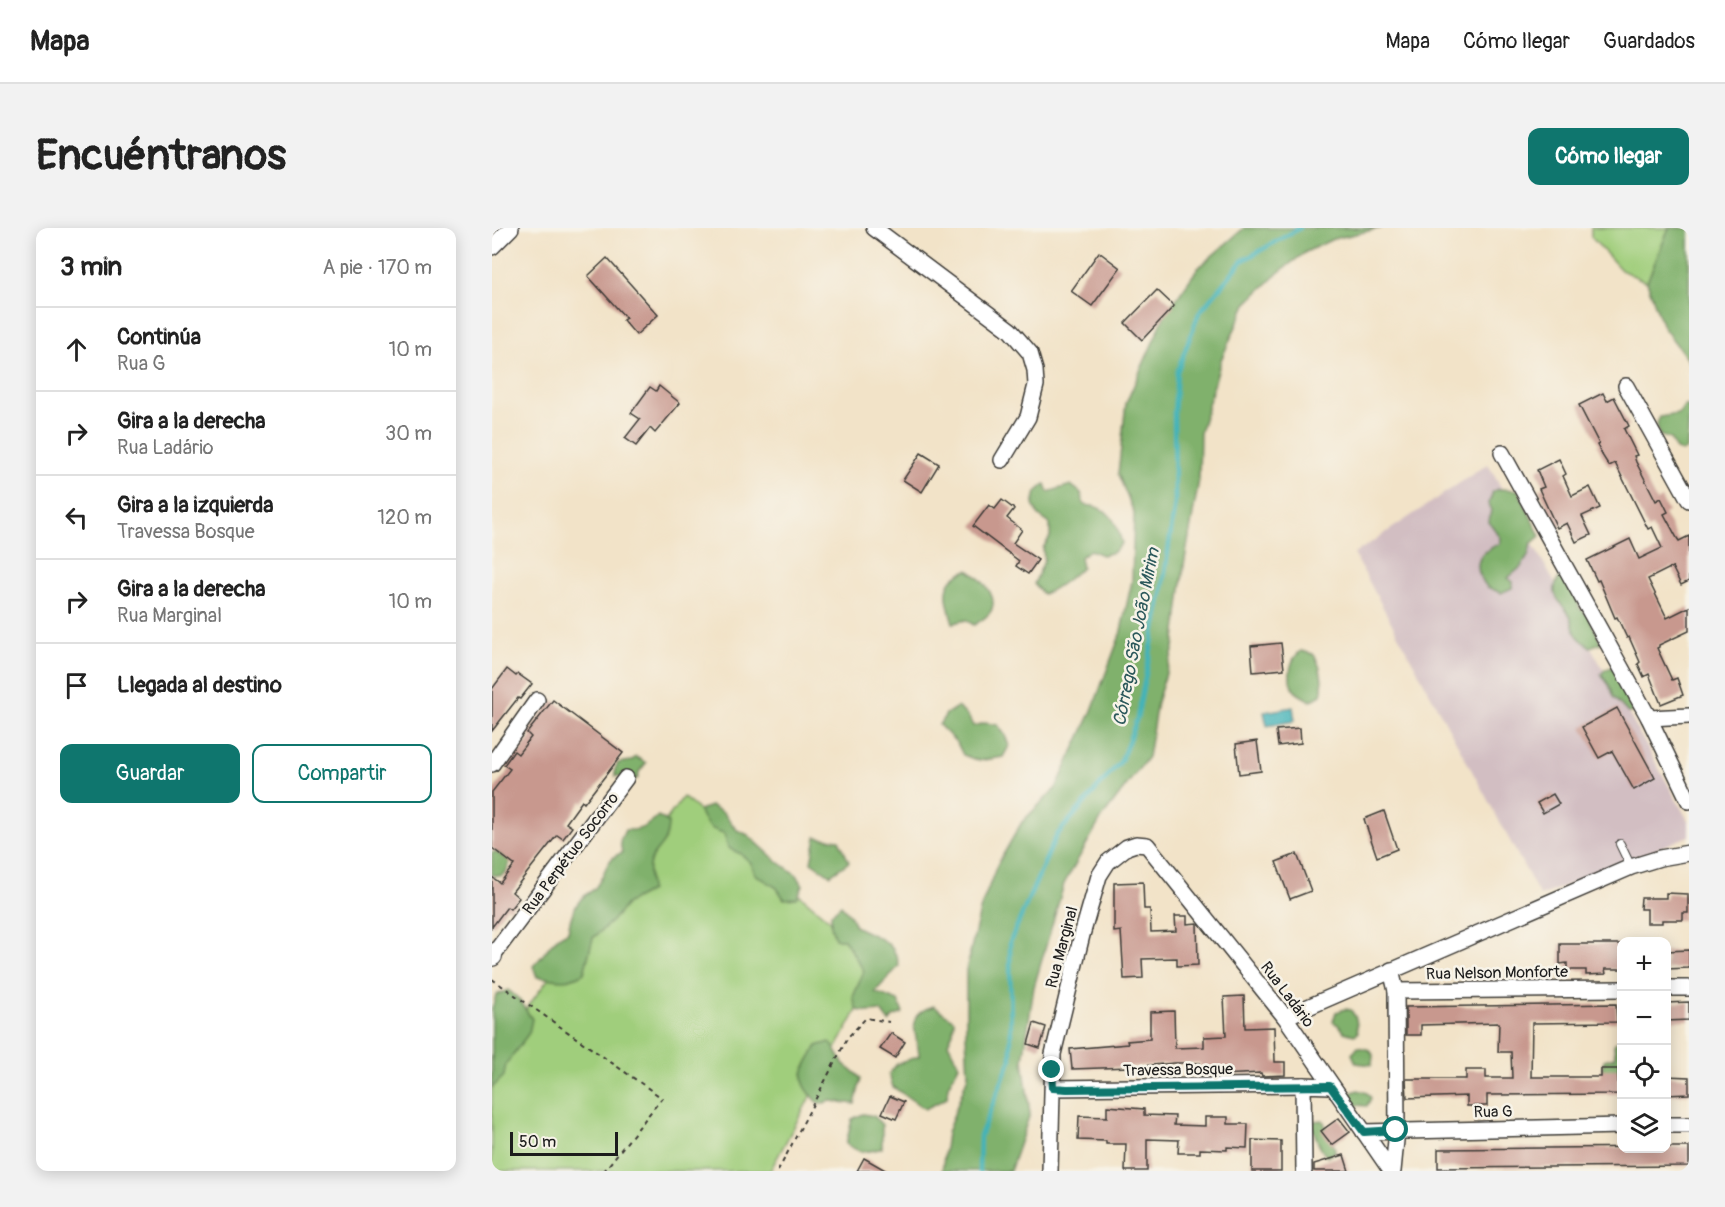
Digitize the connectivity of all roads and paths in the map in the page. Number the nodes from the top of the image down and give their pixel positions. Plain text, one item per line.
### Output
1 (511, 228) edge
2 (874, 228) edge
3 (492, 246) edge
4 (1626, 386) dead end
5 (1502, 453) dead end
6 (1002, 460) dead end
7 (1689, 500) edge
8 (537, 700) dead end
9 (1689, 716) edge
10 (1648, 718) junction
11 (492, 764) edge
12 (627, 778) dead end
13 (1689, 801) edge
14 (1147, 844) joint
15 (1620, 844) dead end
16 (1689, 853) edge
17 (1630, 867) junction
18 (492, 955) edge
19 (1391, 970) junction
20 (492, 979) edge
21 (1671, 988) edge
22 (1689, 988) edge
23 (1617, 989) edge
24 (1396, 992) junction
25 (1285, 1017) junction
26 (888, 1022) dead end
27 (1303, 1085) junction
28 (1330, 1086) junction
29 (1053, 1088) junction
30 (1671, 1125) edge
31 (1689, 1125) edge
32 (1617, 1126) edge
33 (1396, 1130) junction
34 (1364, 1132) junction
35 (604, 1171) edge
36 (778, 1171) edge
37 (1050, 1171) edge
38 (1304, 1171) edge
39 (1392, 1171) edge

1 - 3 street
2 - 6 street
4 - 7 street
5 - 10 street
8 - 11 street
9 - 10 street
10 - 13 street
12 - 18 street, Rua Perpétuo Socorro
14 - 25 street, Rua Ladário
14 - 29 street, Rua Marginal
15 - 17 lane
16 - 17 street
17 - 19 street
19 - 24 street
19 - 25 street
20 - 35 path
21 - 22 street
23 - 24 street, Rua Nelson Monforte
24 - 33 street
25 - 28 street, Rua Ladário
26 - 36 path
27 - 28 street, Travessa Bosque
27 - 29 street, Travessa Bosque
27 - 38 street
28 - 34 street, Rua Ladário
29 - 37 street, Rua Marginal
30 - 31 street
32 - 33 street, Rua G
33 - 34 street, Rua G
33 - 39 street
34 - 39 street, Rua Ladário

